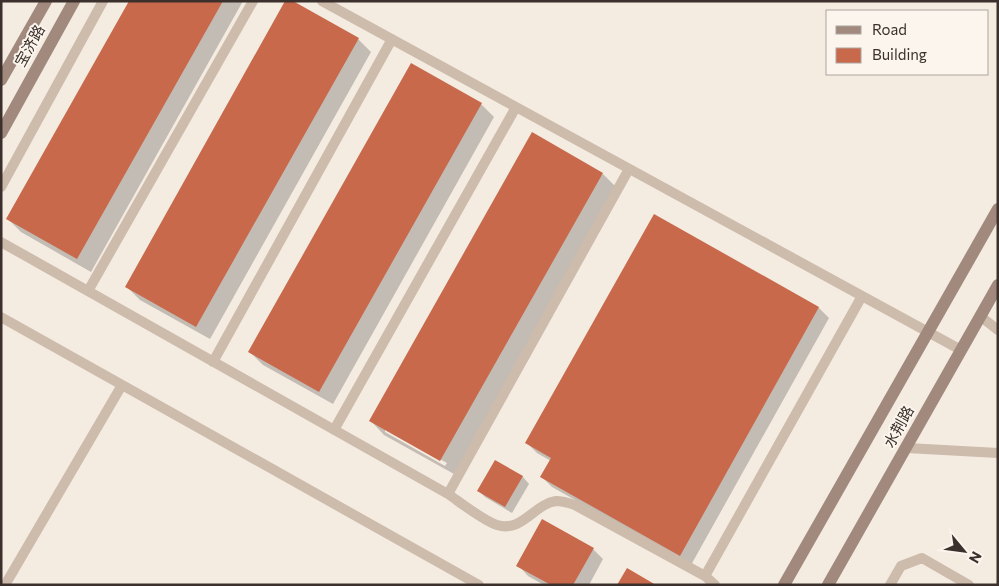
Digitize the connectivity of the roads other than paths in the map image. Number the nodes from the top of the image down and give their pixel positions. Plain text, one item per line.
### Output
1 (46, 1) edge
2 (74, 1) edge
3 (103, 1) edge
4 (253, 1) edge
5 (322, 1) edge
6 (392, 39) junction
7 (1, 80) edge
8 (516, 107) junction
9 (1, 133) edge
10 (629, 169) junction
11 (1, 187) edge
12 (998, 209) edge
13 (1, 242) edge
14 (998, 285) edge
15 (88, 291) junction
16 (862, 296) junction
17 (980, 316) junction
18 (1, 317) edge
19 (998, 330) edge
20 (928, 332) junction
21 (961, 350) junction
22 (213, 362) junction
23 (122, 385) junction
24 (334, 430) junction
25 (906, 448) junction
26 (998, 453) edge
27 (448, 494) junction
28 (705, 576) junction
29 (476, 584) edge
30 (5, 585) edge
31 (715, 585) edge
32 (784, 585) edge
33 (828, 585) edge
34 (890, 585) edge
35 (969, 585) edge

1 - 7 main road, 宝济路
2 - 9 main road, 宝济路
3 - 11 lane
4 - 15 lane
5 - 6 lane
6 - 8 lane
6 - 22 lane
8 - 10 lane
8 - 24 lane
10 - 16 lane
10 - 27 lane
12 - 20 main road
13 - 15 lane
14 - 17 main road, 水荆路
15 - 22 lane
16 - 20 lane
16 - 28 lane
17 - 19 lane
17 - 21 main road, 水荆路
18 - 23 lane
20 - 21 lane
20 - 32 main road
21 - 25 main road, 水荆路
22 - 24 lane
23 - 29 lane
23 - 30 lane
24 - 27 lane
25 - 26 lane
25 - 33 main road, 水荆路
27 - 28 lane
28 - 31 lane
34 - 35 lane

